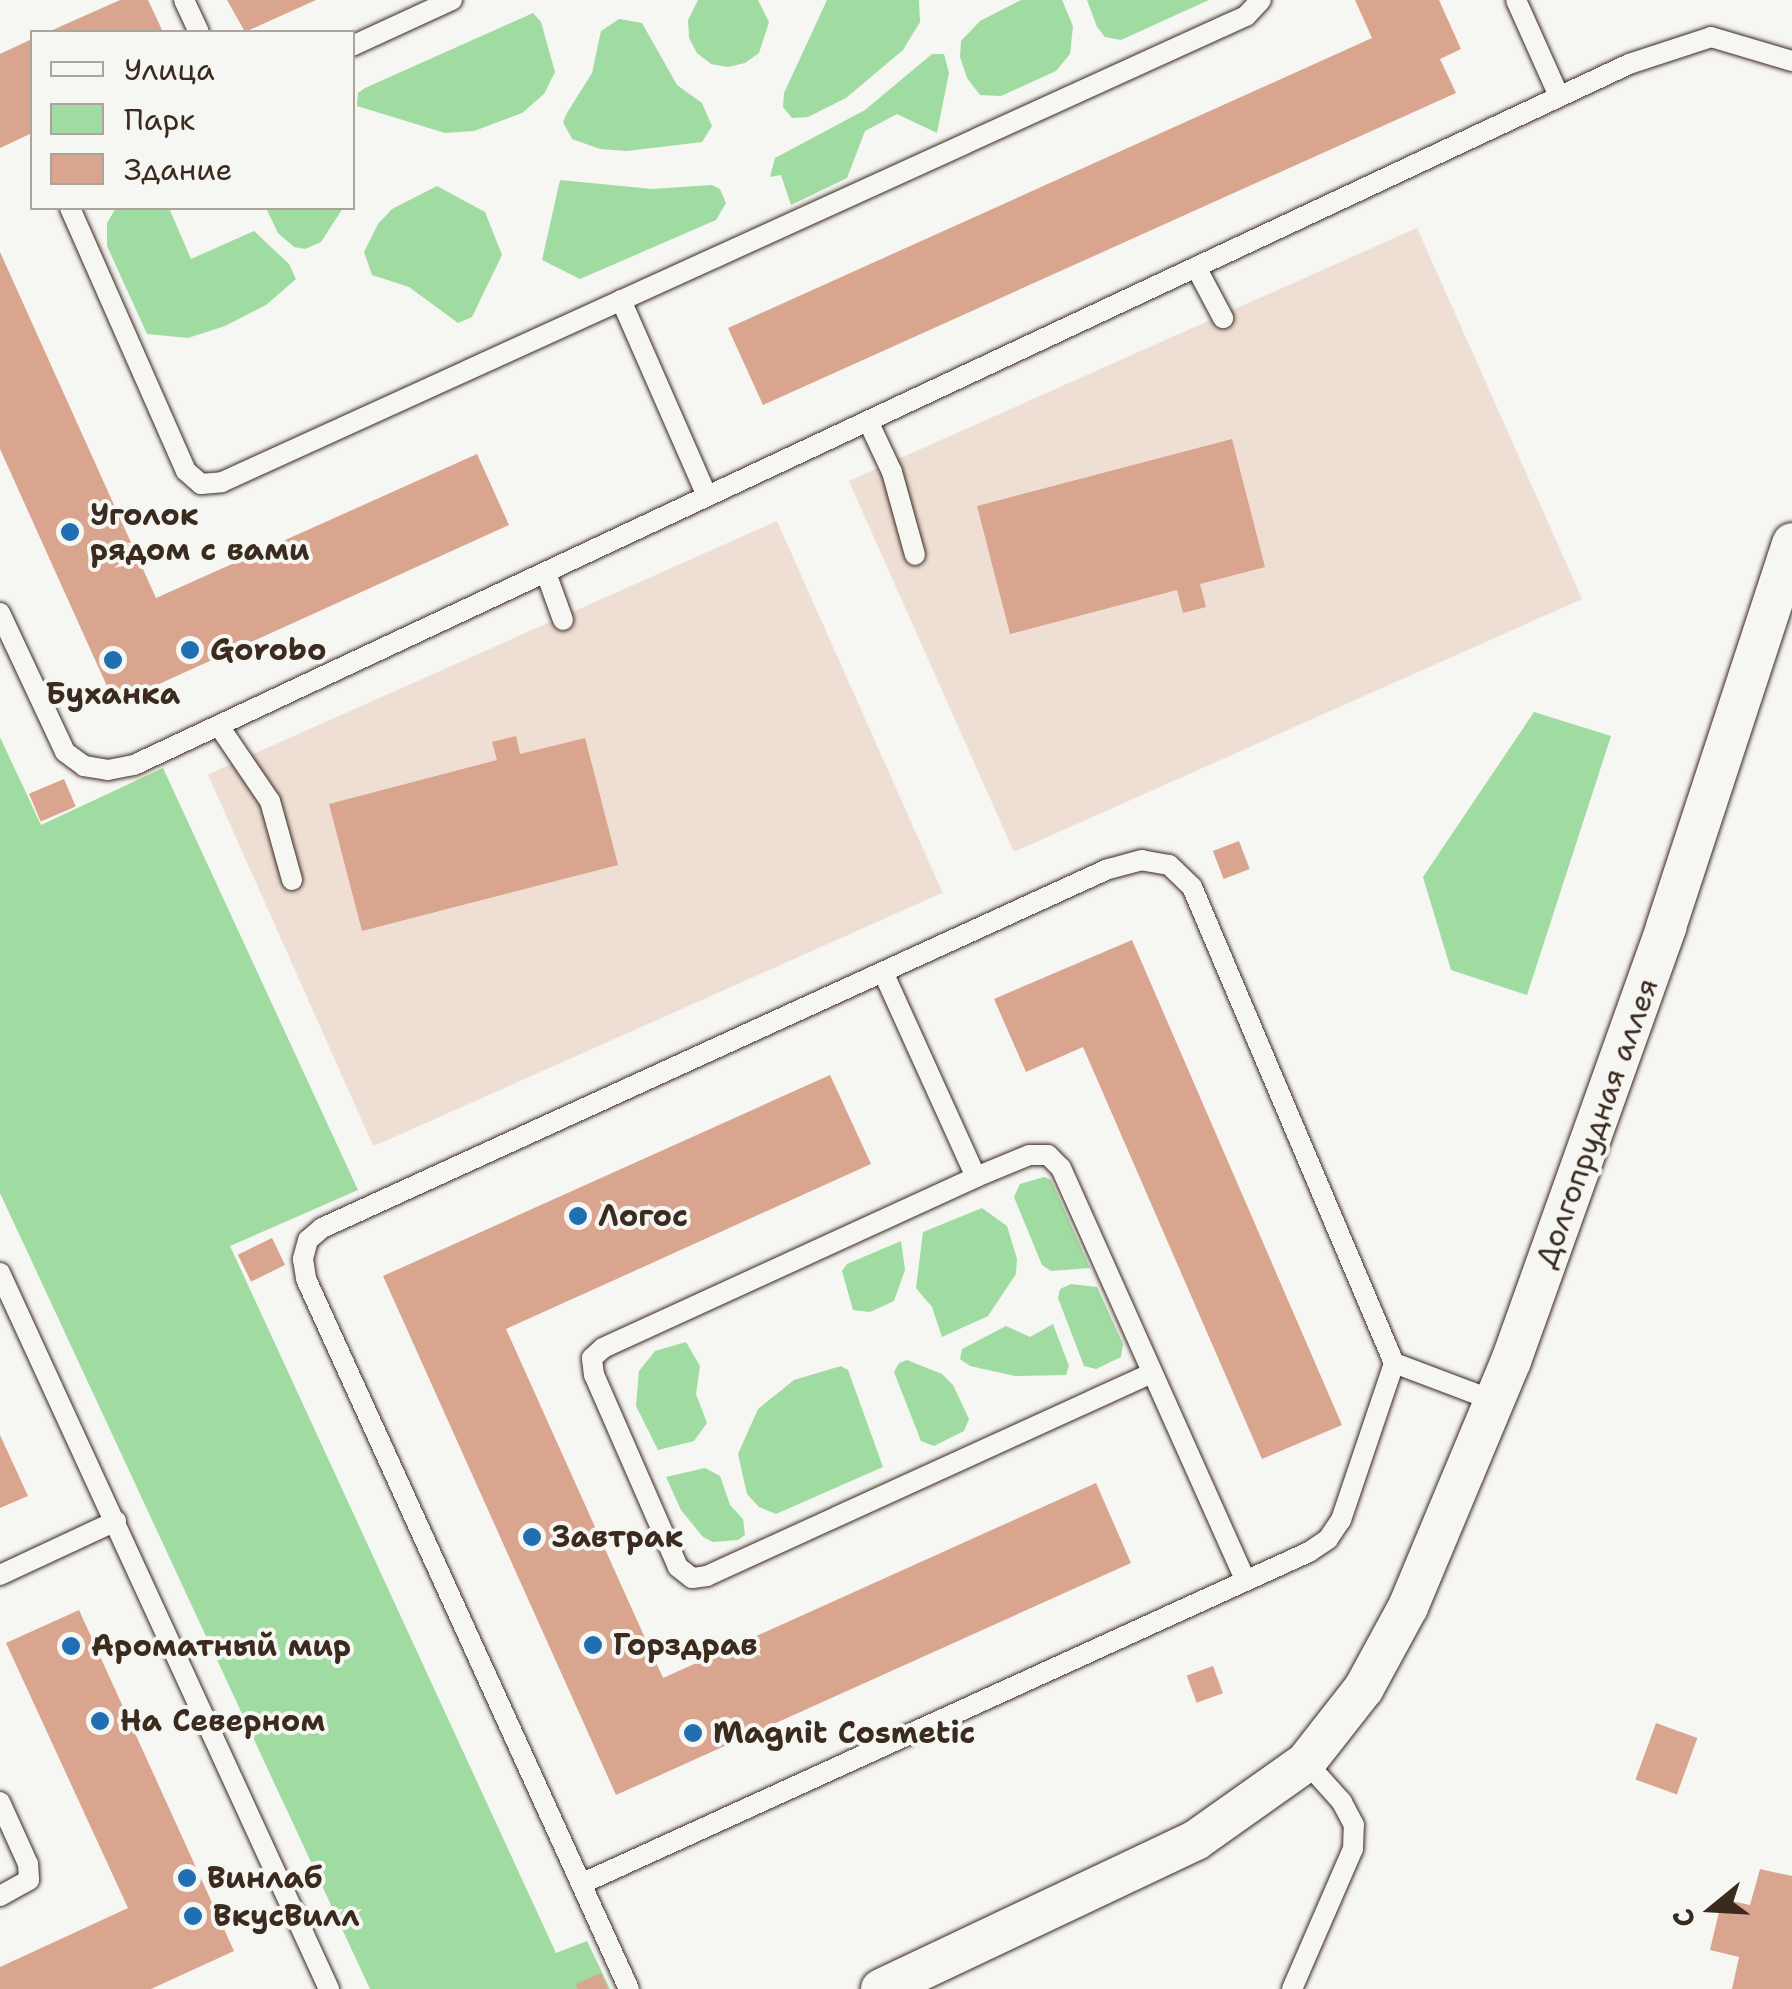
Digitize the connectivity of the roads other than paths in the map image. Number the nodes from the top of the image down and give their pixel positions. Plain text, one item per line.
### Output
1 (184, 0) edge
2 (452, 0) edge
3 (1261, 0) edge
4 (1516, 0) edge
5 (198, 30) edge
6 (355, 45) edge
7 (1792, 61) edge
8 (1559, 96) junction
9 (71, 210) edge
10 (1196, 267) junction
11 (621, 300) junction
12 (1223, 318) dead end
13 (868, 421) junction
14 (707, 496) junction
15 (1792, 543) edge
16 (915, 554) dead end
17 (546, 572) junction
18 (0, 613) edge
19 (563, 620) dead end
20 (219, 726) junction
21 (292, 880) dead end
22 (884, 972) junction
23 (976, 1177) junction
24 (0, 1273) edge
25 (1394, 1363) junction
26 (1152, 1374) junction
27 (1495, 1401) junction
28 (116, 1521) junction
29 (0, 1575) edge
30 (1245, 1580) junction
31 (1306, 1762) junction
32 (0, 1802) edge
33 (583, 1883) junction
34 (0, 1896) edge
35 (329, 1989) edge
36 (629, 1989) edge
37 (881, 1989) edge
38 (1292, 1989) edge

1 - 5 lane
2 - 6 lane
3 - 11 lane
4 - 8 lane
7 - 8 lane
8 - 10 lane
9 - 11 lane
10 - 12 lane
10 - 13 lane
11 - 14 lane
13 - 14 lane
13 - 16 lane
14 - 17 lane
15 - 27 street, Долгопрудная аллея
17 - 19 lane
17 - 20 lane
18 - 20 lane
20 - 21 lane
22 - 23 lane
22 - 25 lane
22 - 33 lane
23 - 26 lane
23 - 26 lane
24 - 28 lane
25 - 27 lane
25 - 30 lane
26 - 30 lane
27 - 31 street, Долгопрудная аллея
28 - 29 lane
28 - 35 lane
30 - 33 lane
31 - 37 street, Долгопрудная аллея
31 - 38 lane
32 - 34 lane
33 - 36 lane

